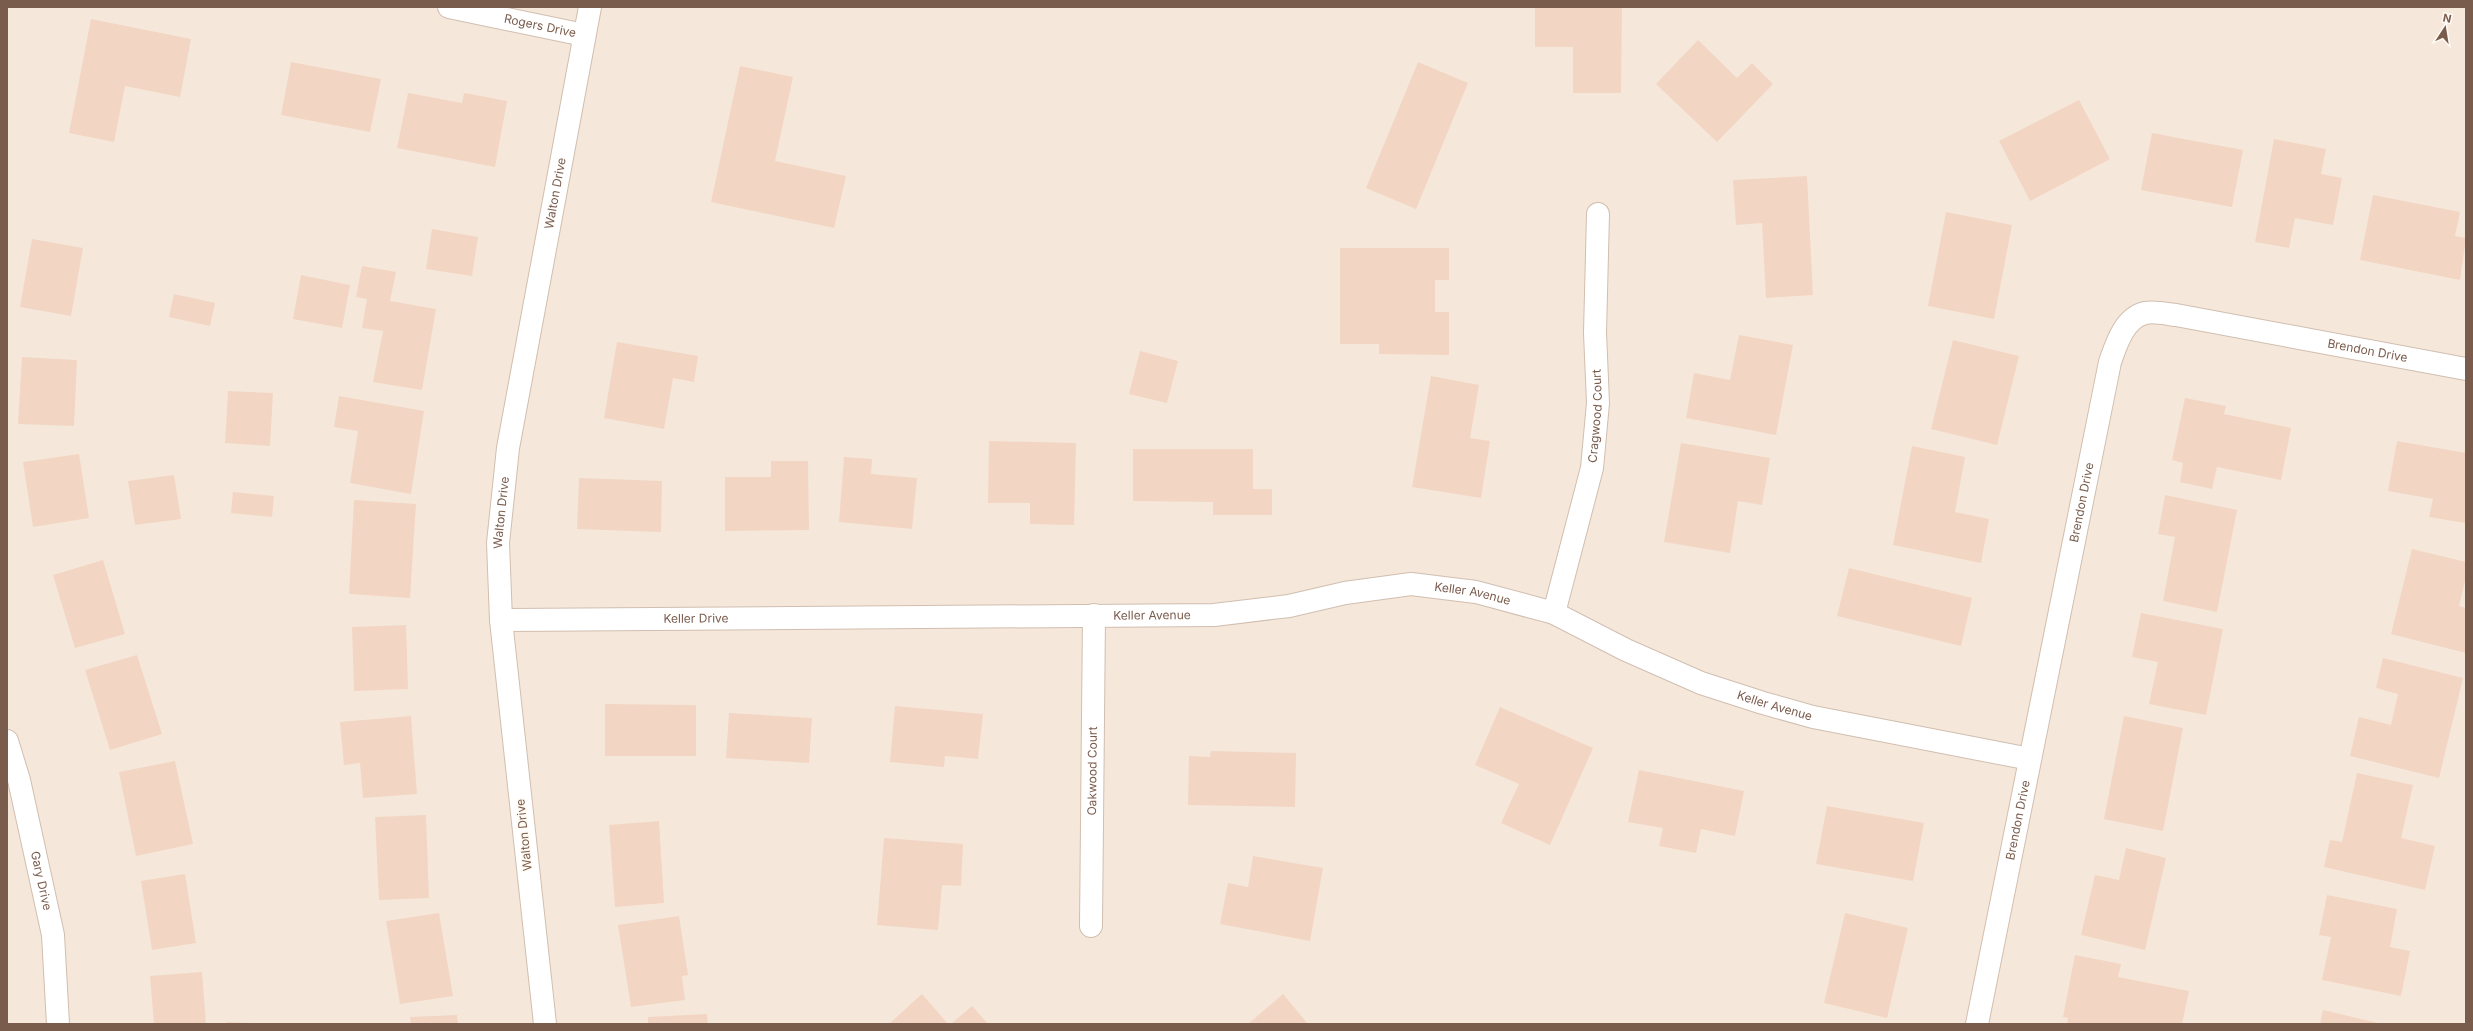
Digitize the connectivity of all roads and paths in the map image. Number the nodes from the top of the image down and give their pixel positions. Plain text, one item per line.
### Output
1 (449, 7) edge
2 (590, 7) edge
3 (584, 36) junction
4 (1598, 214) dead end
5 (2466, 369) edge
6 (1554, 613) junction
7 (1094, 615) junction
8 (890, 617) joint
9 (501, 620) junction
10 (7, 741) edge
11 (2030, 759) junction
12 (1091, 926) dead end
13 (58, 1024) edge
14 (545, 1024) edge
15 (1977, 1024) edge

1 - 3 street, Rogers Drive
2 - 3 street, Walton Drive
3 - 9 street, Walton Drive
4 - 6 street, Cragwood Court
5 - 11 street, Brendon Drive
6 - 7 street, Keller Avenue
6 - 11 street, Keller Avenue
7 - 8 street, Keller Avenue
7 - 12 street, Oakwood Court
8 - 9 street, Keller Drive
9 - 14 street, Walton Drive
10 - 13 street, Gary Drive
11 - 15 street, Brendon Drive

